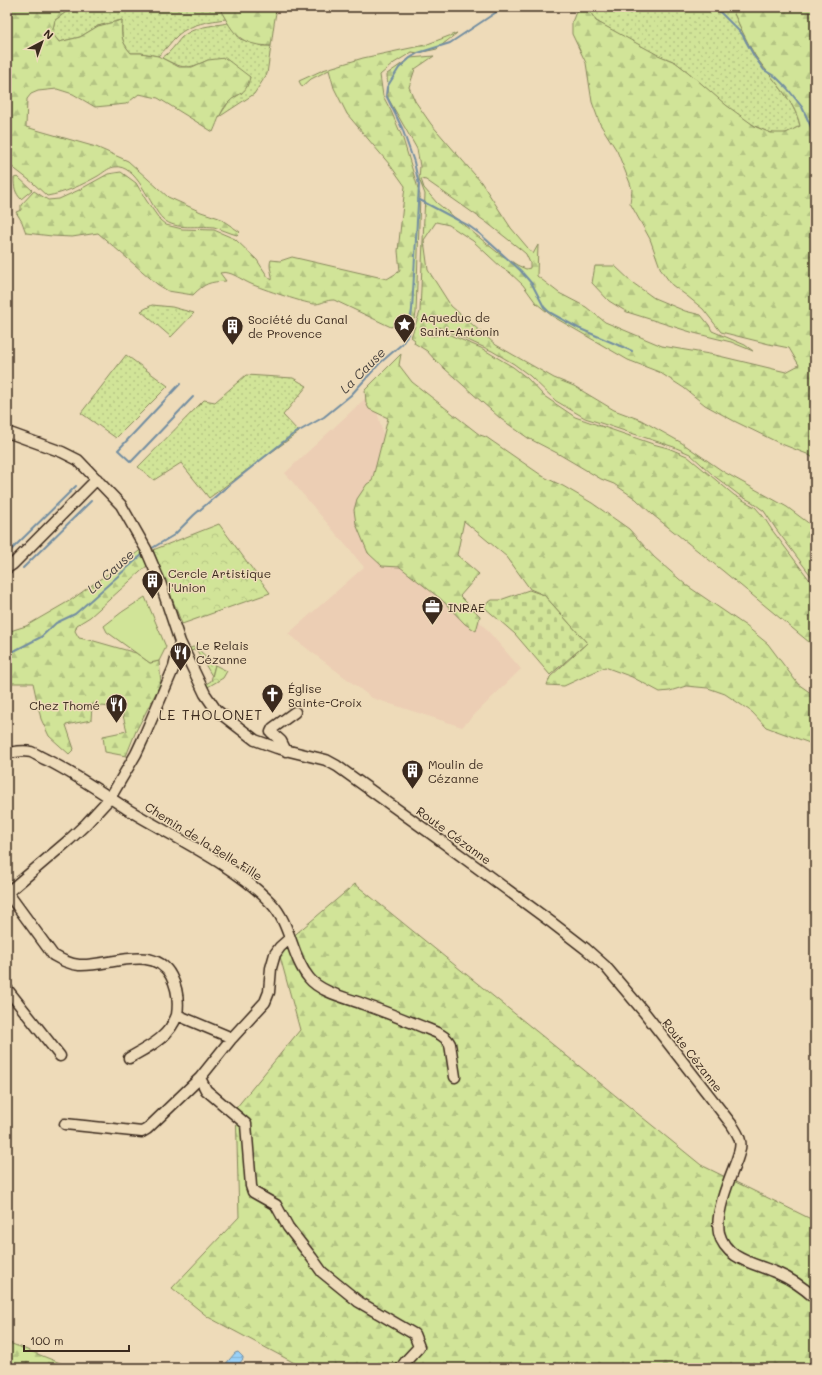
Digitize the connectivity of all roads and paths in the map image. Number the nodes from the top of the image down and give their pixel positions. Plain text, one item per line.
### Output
1 (7, 432) edge
2 (97, 479) junction
3 (7, 568) edge
4 (180, 642) junction
5 (296, 712) dead end
6 (286, 750) junction
7 (7, 753) edge
8 (110, 798) junction
9 (7, 893) edge
10 (289, 939) junction
11 (7, 989) edge
12 (177, 1015) junction
13 (232, 1038) junction
14 (60, 1056) dead end
15 (129, 1058) dead end
16 (455, 1077) dead end
17 (200, 1078) junction
18 (65, 1124) dead end
19 (815, 1298) edge
20 (401, 1368) edge

1 - 2 street, Route Cézanne
2 - 3 street
2 - 4 street, Route Cézanne
4 - 6 street, Route Cézanne
4 - 8 street
5 - 6 street
6 - 19 street, Route Cézanne
7 - 8 street, Chemin de la Belle Fille
8 - 9 street
8 - 10 street, Chemin de la Belle Fille
9 - 12 street
10 - 13 street
10 - 16 street, Chemin de la Belle Fille
11 - 14 street
12 - 13 street
12 - 15 street
13 - 17 street
17 - 18 street
17 - 20 street

